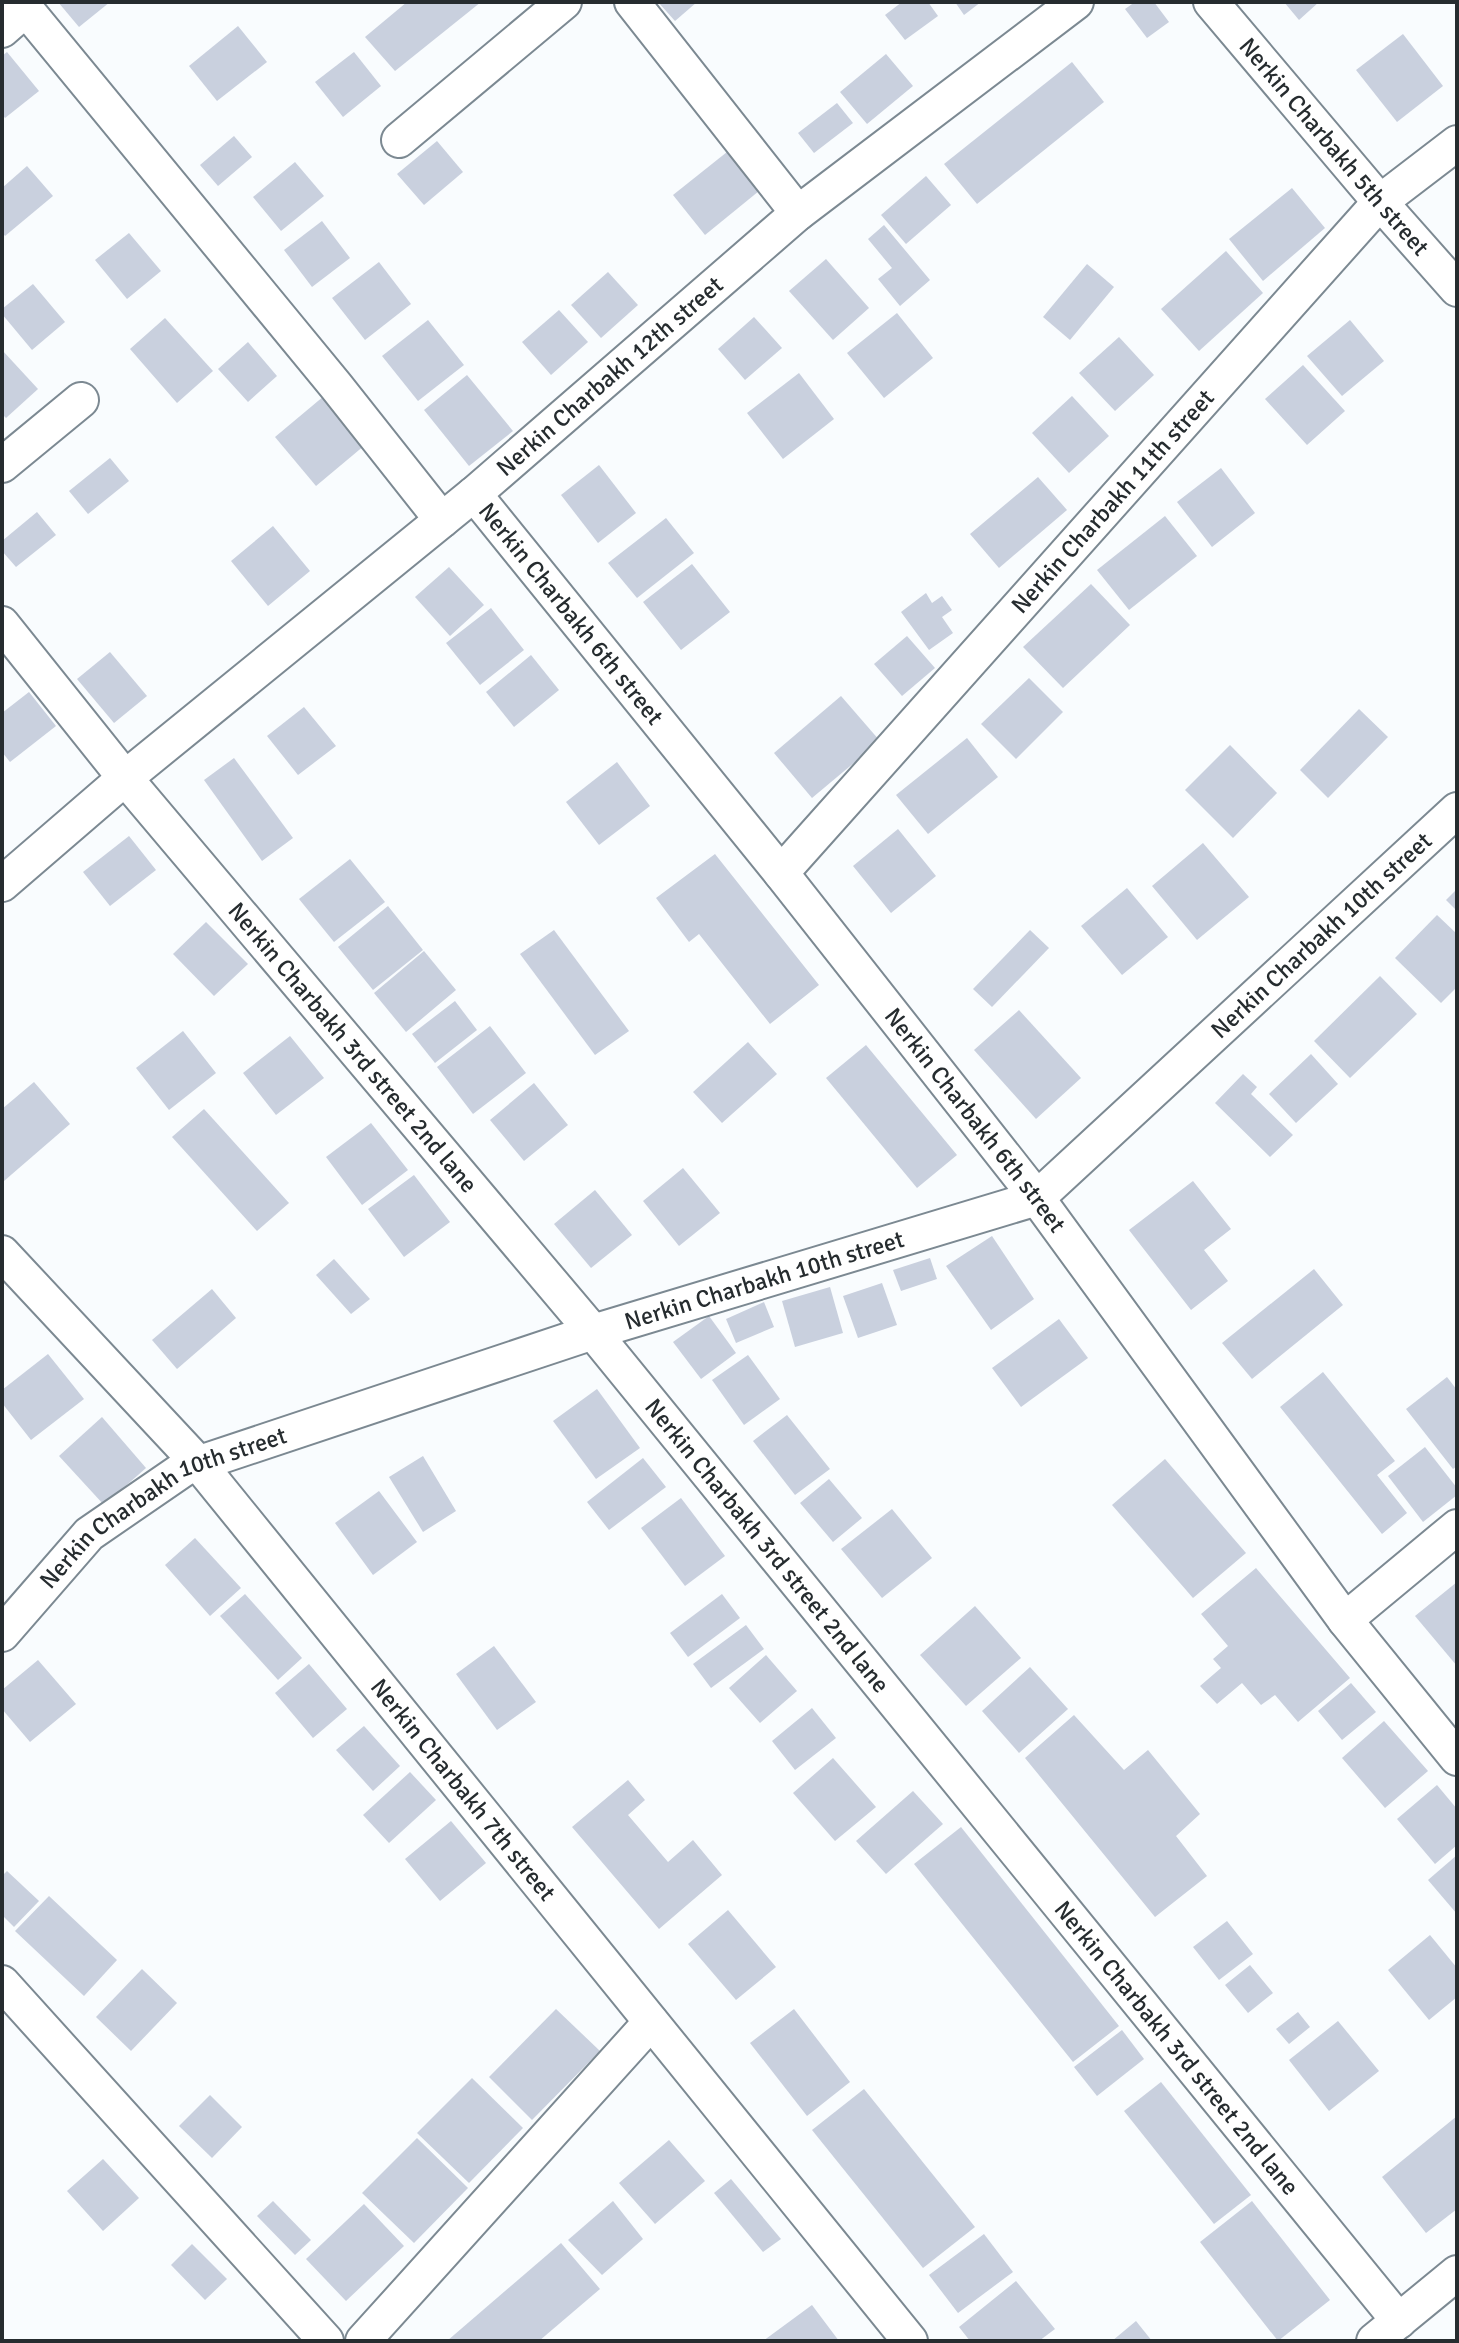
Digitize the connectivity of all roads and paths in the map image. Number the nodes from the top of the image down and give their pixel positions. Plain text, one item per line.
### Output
1 (564, 2) edge
2 (632, 2) edge
3 (1076, 2) edge
4 (1211, 2) edge
5 (16, 14) edge
6 (399, 140) dead end
7 (1457, 143) edge
8 (1380, 202) junction
9 (798, 213) junction
10 (1457, 289) edge
11 (81, 400) dead end
12 (2, 465) edge
13 (474, 494) junction
14 (442, 520) junction
15 (2, 624) edge
16 (125, 778) junction
17 (1457, 810) edge
18 (781, 873) junction
19 (2, 884) edge
20 (1037, 1198) junction
21 (2, 1253) edge
22 (593, 1332) junction
23 (199, 1464) junction
24 (1457, 1527) edge
25 (1345, 1620) junction
26 (2, 1634) edge
27 (1457, 1758) edge
28 (2, 1983) edge
29 (651, 2022) junction
30 (1457, 2273) edge
31 (1386, 2331) edge
32 (326, 2341) edge
33 (363, 2341) edge
34 (910, 2341) edge

1 - 6 street
2 - 9 street
3 - 9 street, Nerkin Charbakh 12th street
4 - 8 street, Nerkin Charbakh 5th street
5 - 14 street, Nerkin Charbakh 6th street
7 - 8 street, Nerkin Charbakh 11th street
8 - 10 street, Nerkin Charbakh 5th street
8 - 18 street, Nerkin Charbakh 11th street
9 - 13 street, Nerkin Charbakh 12th street
11 - 12 street
13 - 14 street, Nerkin Charbakh 12th street
13 - 18 street, Nerkin Charbakh 6th street
14 - 16 street, Nerkin Charbakh 12th street
15 - 16 street, Nerkin Charbakh 3rd street 2nd lane
16 - 19 street, Nerkin Charbakh 12th street
16 - 22 street, Nerkin Charbakh 3rd street 2nd lane
17 - 20 street, Nerkin Charbakh 10th street
18 - 20 street, Nerkin Charbakh 6th street
20 - 22 street, Nerkin Charbakh 10th street
20 - 25 street, Nerkin Charbakh 6th street
21 - 23 street, Nerkin Charbakh 7th street
22 - 23 street, Nerkin Charbakh 10th street
22 - 31 street, Nerkin Charbakh 3rd street 2nd lane
23 - 26 street, Nerkin Charbakh 10th street
23 - 29 street, Nerkin Charbakh 7th street
24 - 25 street
25 - 27 street, Nerkin Charbakh 6th street
28 - 32 street
29 - 33 street
29 - 34 street, Nerkin Charbakh 7th street
30 - 31 street

